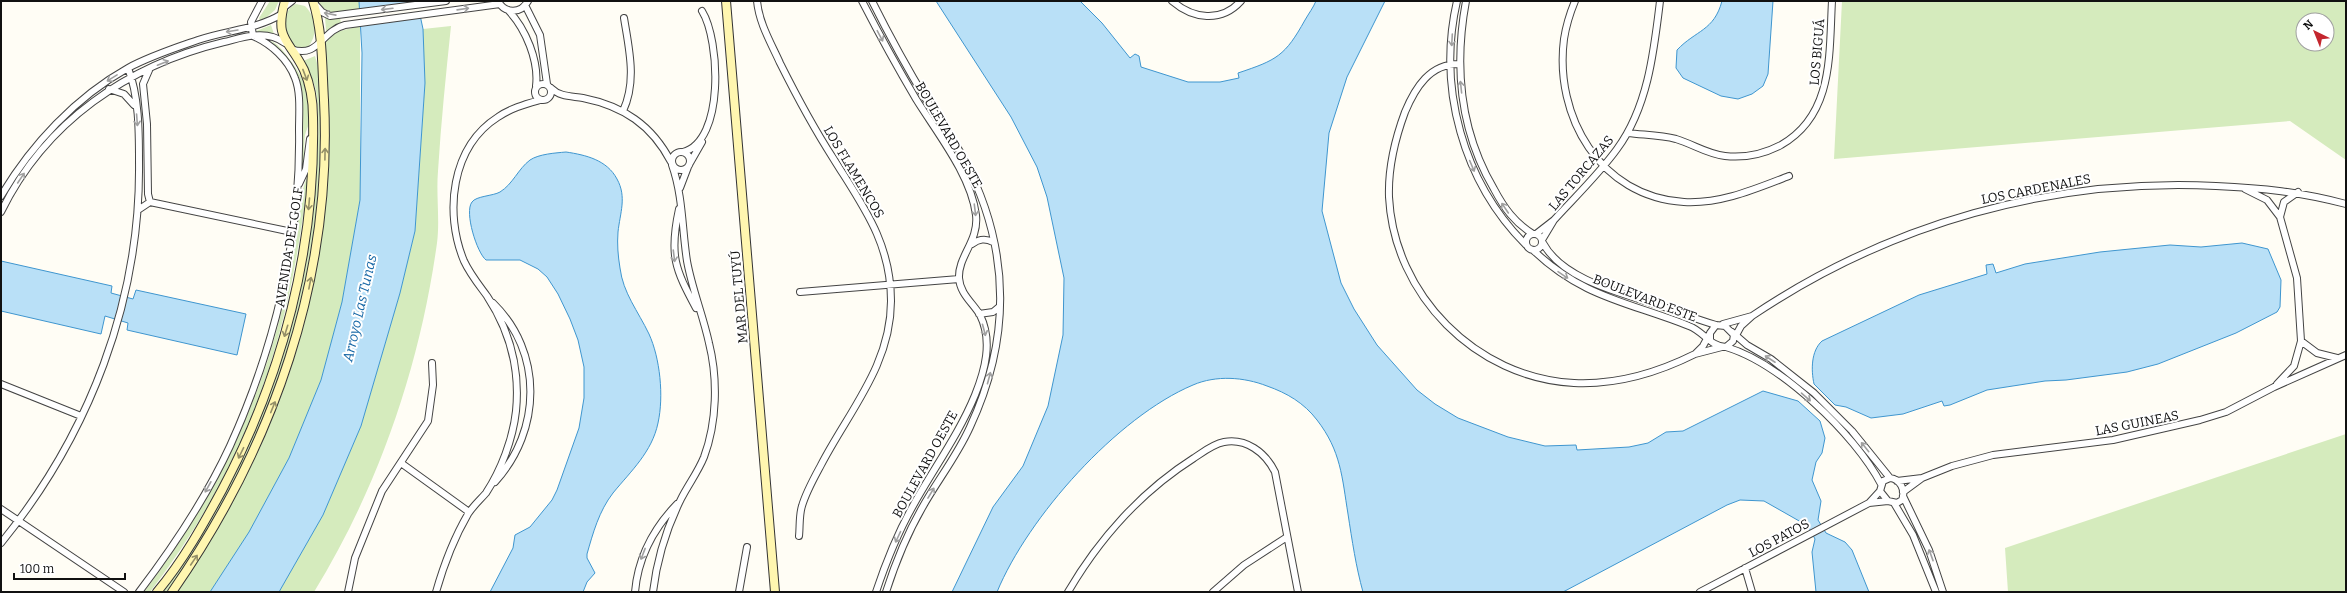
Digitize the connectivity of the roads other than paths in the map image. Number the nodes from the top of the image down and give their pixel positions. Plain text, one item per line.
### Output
1 (262, 1) edge
2 (292, 1) edge
3 (446, 1) edge
4 (726, 1) edge
5 (757, 1) edge
6 (862, 1) edge
7 (872, 1) edge
8 (1172, 1) edge
9 (1241, 1) edge
10 (1457, 1) edge
11 (1466, 1) edge
12 (1575, 1) edge
13 (1660, 1) edge
14 (1832, 1) edge
15 (312, 2) edge
16 (499, 3) edge
17 (526, 3) edge
18 (283, 8) edge
19 (508, 10) junction
20 (702, 11) dead end
21 (624, 18) dead end
22 (251, 28) junction
23 (253, 36) junction
24 (541, 40) junction
25 (321, 42) junction
26 (288, 46) junction
27 (529, 46) junction
28 (900, 55) junction
29 (892, 59) junction
30 (1450, 64) junction
31 (1460, 64) junction
32 (128, 68) junction
33 (150, 68) junction
34 (131, 76) junction
35 (549, 86) junction
36 (536, 88) junction
37 (109, 89) junction
38 (566, 96) junction
39 (548, 99) junction
40 (540, 100) junction
41 (520, 106) junction
42 (136, 107) junction
43 (624, 111) junction
44 (313, 124) junction
45 (1628, 133) junction
46 (704, 136) junction
47 (662, 145) junction
48 (34, 148) junction
49 (681, 152) junction
50 (39, 153) junction
51 (963, 157) junction
52 (955, 161) junction
53 (672, 164) junction
54 (689, 164) junction
55 (1602, 167) junction
56 (1788, 176) dead end
57 (2237, 187) junction
58 (679, 190) junction
59 (297, 191) junction
60 (2298, 192) junction
61 (1, 196) edge
62 (150, 202) junction
63 (680, 204) junction
64 (2346, 204) edge
65 (138, 210) junction
66 (1, 212) edge
67 (2280, 218) junction
68 (1554, 220) junction
69 (292, 232) junction
70 (1535, 234) junction
71 (683, 239) junction
72 (673, 240) junction
73 (993, 242) junction
74 (1542, 242) junction
75 (972, 244) junction
76 (1526, 245) junction
77 (1533, 250) junction
78 (690, 278) junction
79 (959, 279) junction
80 (681, 282) junction
81 (890, 284) junction
82 (800, 292) dead end
83 (487, 297) junction
84 (999, 307) junction
85 (1663, 307) junction
86 (979, 314) junction
87 (1660, 316) junction
88 (1752, 316) junction
89 (701, 317) junction
90 (1718, 325) junction
91 (516, 332) junction
92 (1734, 335) junction
93 (508, 337) junction
94 (1709, 337) junction
95 (2301, 341) junction
96 (1724, 347) junction
97 (1695, 354) junction
98 (2346, 355) edge
99 (2338, 358) junction
100 (432, 363) dead end
101 (1783, 368) junction
102 (1778, 375) junction
103 (1, 384) edge
104 (2274, 387) junction
105 (975, 395) junction
106 (983, 398) junction
107 (81, 416) junction
108 (1852, 431) junction
109 (512, 434) junction
110 (522, 436) junction
111 (1846, 437) junction
112 (401, 462) junction
113 (1890, 478) junction
114 (1922, 478) junction
115 (1897, 481) junction
116 (1880, 488) junction
117 (485, 494) junction
118 (1903, 494) junction
119 (681, 500) junction
120 (1891, 502) junction
121 (1869, 503) junction
122 (913, 506) junction
123 (1, 509) edge
124 (920, 510) junction
125 (469, 512) junction
126 (19, 520) junction
127 (799, 536) dead end
128 (1287, 537) junction
129 (650, 538) junction
130 (1, 543) edge
131 (662, 543) junction
132 (748, 547) dead end
133 (1744, 568) junction
134 (124, 592) edge
135 (139, 592) edge
136 (158, 592) edge
137 (172, 592) edge
138 (348, 592) edge
139 (436, 592) edge
140 (635, 592) edge
141 (653, 592) edge
142 (739, 592) edge
143 (775, 592) edge
144 (876, 592) edge
145 (886, 592) edge
146 (1068, 592) edge
147 (1213, 592) edge
148 (1298, 592) edge
149 (1700, 592) edge
150 (1752, 592) edge
151 (1936, 592) edge
152 (1944, 592) edge

1 - 22 street
2 - 18 street
3 -> 15 street
4 - 143 street, MAR DEL TUYÚ
5 - 81 street, LOS FLAMENCOS
6 -> 29 street, BOULEVARD OESTE
7 - 28 street, BOULEVARD OESTE
8 - 9 street
10 -> 30 street
11 - 31 street
12 - 55 street
13 - 45 street, LAS TORCAZAS
14 - 45 street, LOS BIGUÁ
15 - 25 street, AVENIDA DEL GOLF
16 - 19 street
25 -> 16 street
17 - 19 street
17 - 24 street
18 - 22 street
18 - 26 street, AVENIDA DEL GOLF
19 - 27 street
20 - 46 street
21 - 43 street
22 - 23 street
22 -> 32 street
23 - 26 street
33 -> 23 street
23 - 59 street
24 - 27 street
24 - 35 street
25 - 26 street
137 -> 25 street, AVENIDA DEL GOLF
26 -> 44 street, AVENIDA DEL GOLF
27 - 36 street
28 - 29 street
28 - 51 street, BOULEVARD OESTE
29 - 52 street, BOULEVARD OESTE
30 - 31 street
30 -> 76 street
30 - 97 street
70 -> 31 street
32 - 34 street
32 -> 48 street
33 - 34 street
33 - 62 street
34 - 37 street
34 - 42 street
35 - 36 street
35 - 38 street
35 - 39 street
36 - 40 street
36 - 41 street
37 - 42 street
37 - 50 street
38 - 39 street
38 - 43 street
39 - 40 street
40 - 41 street
41 - 83 street
42 -> 65 street
43 - 47 street
44 - 59 street
44 -> 136 street, AVENIDA DEL GOLF
45 - 55 street, LAS TORCAZAS
46 - 49 street
46 - 54 street
47 - 49 street
47 - 53 street
48 - 50 street
48 - 61 street
49 - 53 street
49 - 54 street
66 -> 50 street
51 - 52 street
51 - 73 street, BOULEVARD OESTE
52 -> 75 street, BOULEVARD OESTE
53 - 54 street
53 - 58 street
54 - 58 street
55 - 56 street
55 - 68 street, LAS TORCAZAS
57 - 60 street, LOS CARDENALES
57 - 67 street
57 - 88 street, LOS CARDENALES
58 - 63 street
59 - 69 street
60 - 64 street, LOS CARDENALES
60 - 67 street
62 - 65 street
62 - 69 street
63 - 71 street
63 - 72 street
65 - 107 street
67 - 95 street
68 - 70 street
68 - 74 street
69 -> 135 street
70 - 74 street
70 - 76 street
71 - 72 street
71 - 78 street
72 -> 80 street
73 - 75 street
73 - 84 street, BOULEVARD OESTE
74 - 77 street
74 - 85 street, BOULEVARD ESTE
75 - 79 street, BOULEVARD OESTE
76 - 77 street
77 -> 87 street, BOULEVARD ESTE
78 - 80 street
78 - 89 street
79 - 81 street
79 - 86 street, BOULEVARD OESTE
80 - 89 street
81 - 82 street
81 - 127 street, LOS FLAMENCOS
83 - 91 street
83 - 93 street
84 - 86 street
106 -> 84 street, BOULEVARD OESTE
85 - 87 street
85 - 90 street, BOULEVARD ESTE
86 -> 105 street, BOULEVARD OESTE
87 - 94 street, BOULEVARD ESTE
88 - 90 street, LOS CARDENALES
88 - 92 street, LOS CARDENALES
89 - 119 street
90 - 92 street, BOULEVARD ESTE
90 - 94 street
91 - 93 street
91 - 110 street
92 - 96 street, LOS CARDENALES
101 -> 92 street
93 - 109 street
94 - 96 street, BOULEVARD ESTE
94 - 97 street
95 - 99 street
95 - 104 street
96 - 97 street
96 - 102 street
98 - 99 street, LAS GUINEAS
99 - 104 street, LAS GUINEAS
100 - 112 street
101 - 102 street
101 - 108 street
102 -> 111 street
103 - 107 street
104 - 114 street, LAS GUINEAS
105 - 106 street
105 - 122 street, BOULEVARD OESTE
124 -> 106 street, BOULEVARD OESTE
107 - 126 street
108 - 111 street
113 -> 108 street
109 - 110 street
109 - 117 street
110 - 117 street
111 - 116 street
112 - 125 street
112 - 138 street
113 - 115 street
113 - 116 street
114 - 115 street, LAS GUINEAS
114 - 118 street, LAS GUINEAS
115 - 118 street
116 - 120 street
116 - 121 street, LOS PATOS
117 - 125 street
118 - 120 street
152 -> 118 street
119 - 129 street
119 - 131 street
120 - 121 street, LOS PATOS
120 - 151 street
121 - 133 street, LOS PATOS
122 - 124 street
122 -> 144 street, BOULEVARD OESTE
123 - 126 street
124 - 145 street, BOULEVARD OESTE
125 - 139 street
126 - 130 street
126 - 134 street
128 - 146 street
128 - 147 street
128 - 148 street
129 - 131 street
129 -> 140 street
131 - 141 street
132 - 142 street
133 - 149 street, LOS PATOS
133 - 150 street

